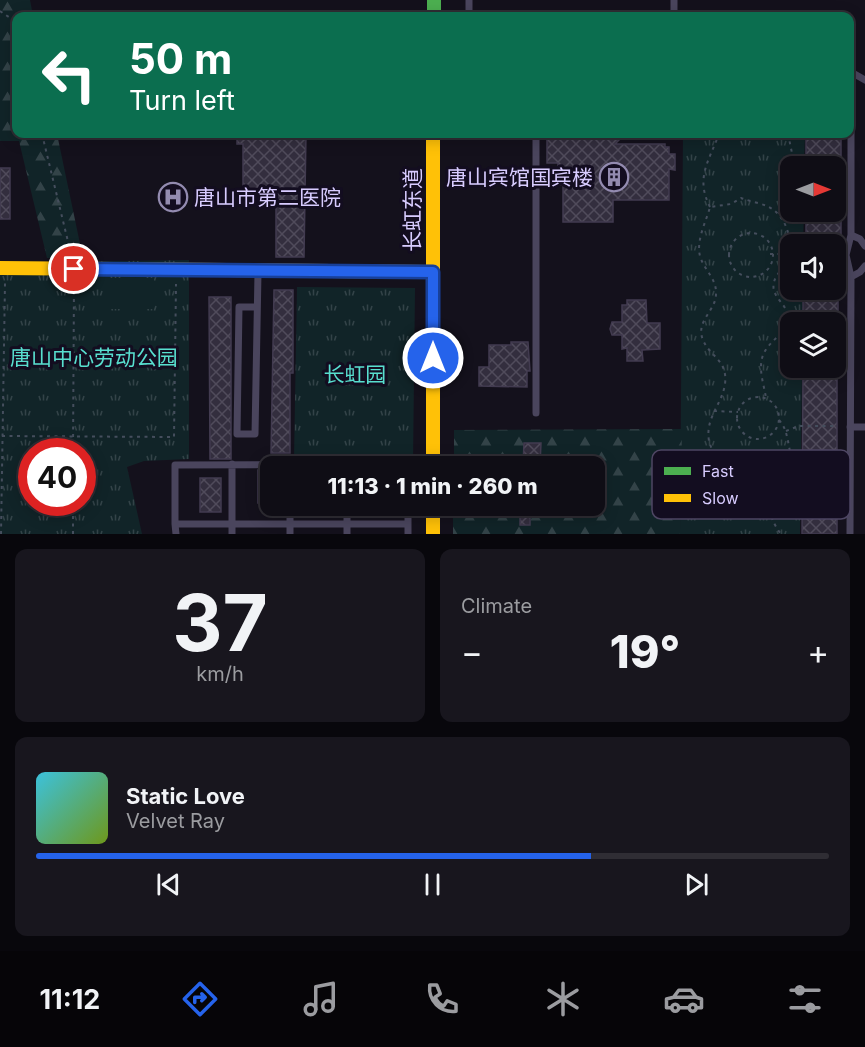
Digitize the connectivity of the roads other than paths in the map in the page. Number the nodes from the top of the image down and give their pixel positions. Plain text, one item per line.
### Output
1 (434, 138) edge
2 (536, 138) edge
3 (851, 138) edge
4 (851, 235) junction
5 (865, 246) edge
6 (865, 266) edge
7 (2, 268) edge
8 (258, 271) junction
9 (433, 272) junction
10 (851, 277) junction
11 (257, 307) junction
12 (536, 413) dead end
13 (850, 427) junction
14 (865, 428) edge
15 (433, 456) edge
16 (232, 464) junction
17 (260, 464) edge
18 (290, 516) edge
19 (347, 516) edge
20 (408, 516) edge
21 (433, 516) edge
22 (290, 523) junction
23 (175, 524) junction
24 (232, 524) junction
25 (347, 524) junction
26 (408, 524) junction
27 (176, 534) edge
28 (232, 534) edge
29 (290, 534) edge
30 (347, 534) edge
31 (408, 534) edge
32 (433, 534) edge
33 (850, 534) edge

1 - 9 street, 长虹东道
2 - 12 lane
3 - 4 lane
4 - 5 lane
4 - 10 lane
6 - 10 lane
7 - 8 street
8 - 9 street
8 - 11 lane
9 - 15 street, 长虹东道
10 - 13 lane
11 - 11 lane
13 - 14 lane
13 - 33 lane
16 - 17 lane
16 - 23 lane
16 - 24 lane
18 - 22 lane
19 - 25 lane
20 - 26 lane
21 - 32 street
22 - 24 lane
22 - 25 lane
22 - 29 lane
23 - 24 lane
23 - 27 lane
24 - 28 lane
25 - 26 lane
25 - 30 lane
26 - 31 lane

